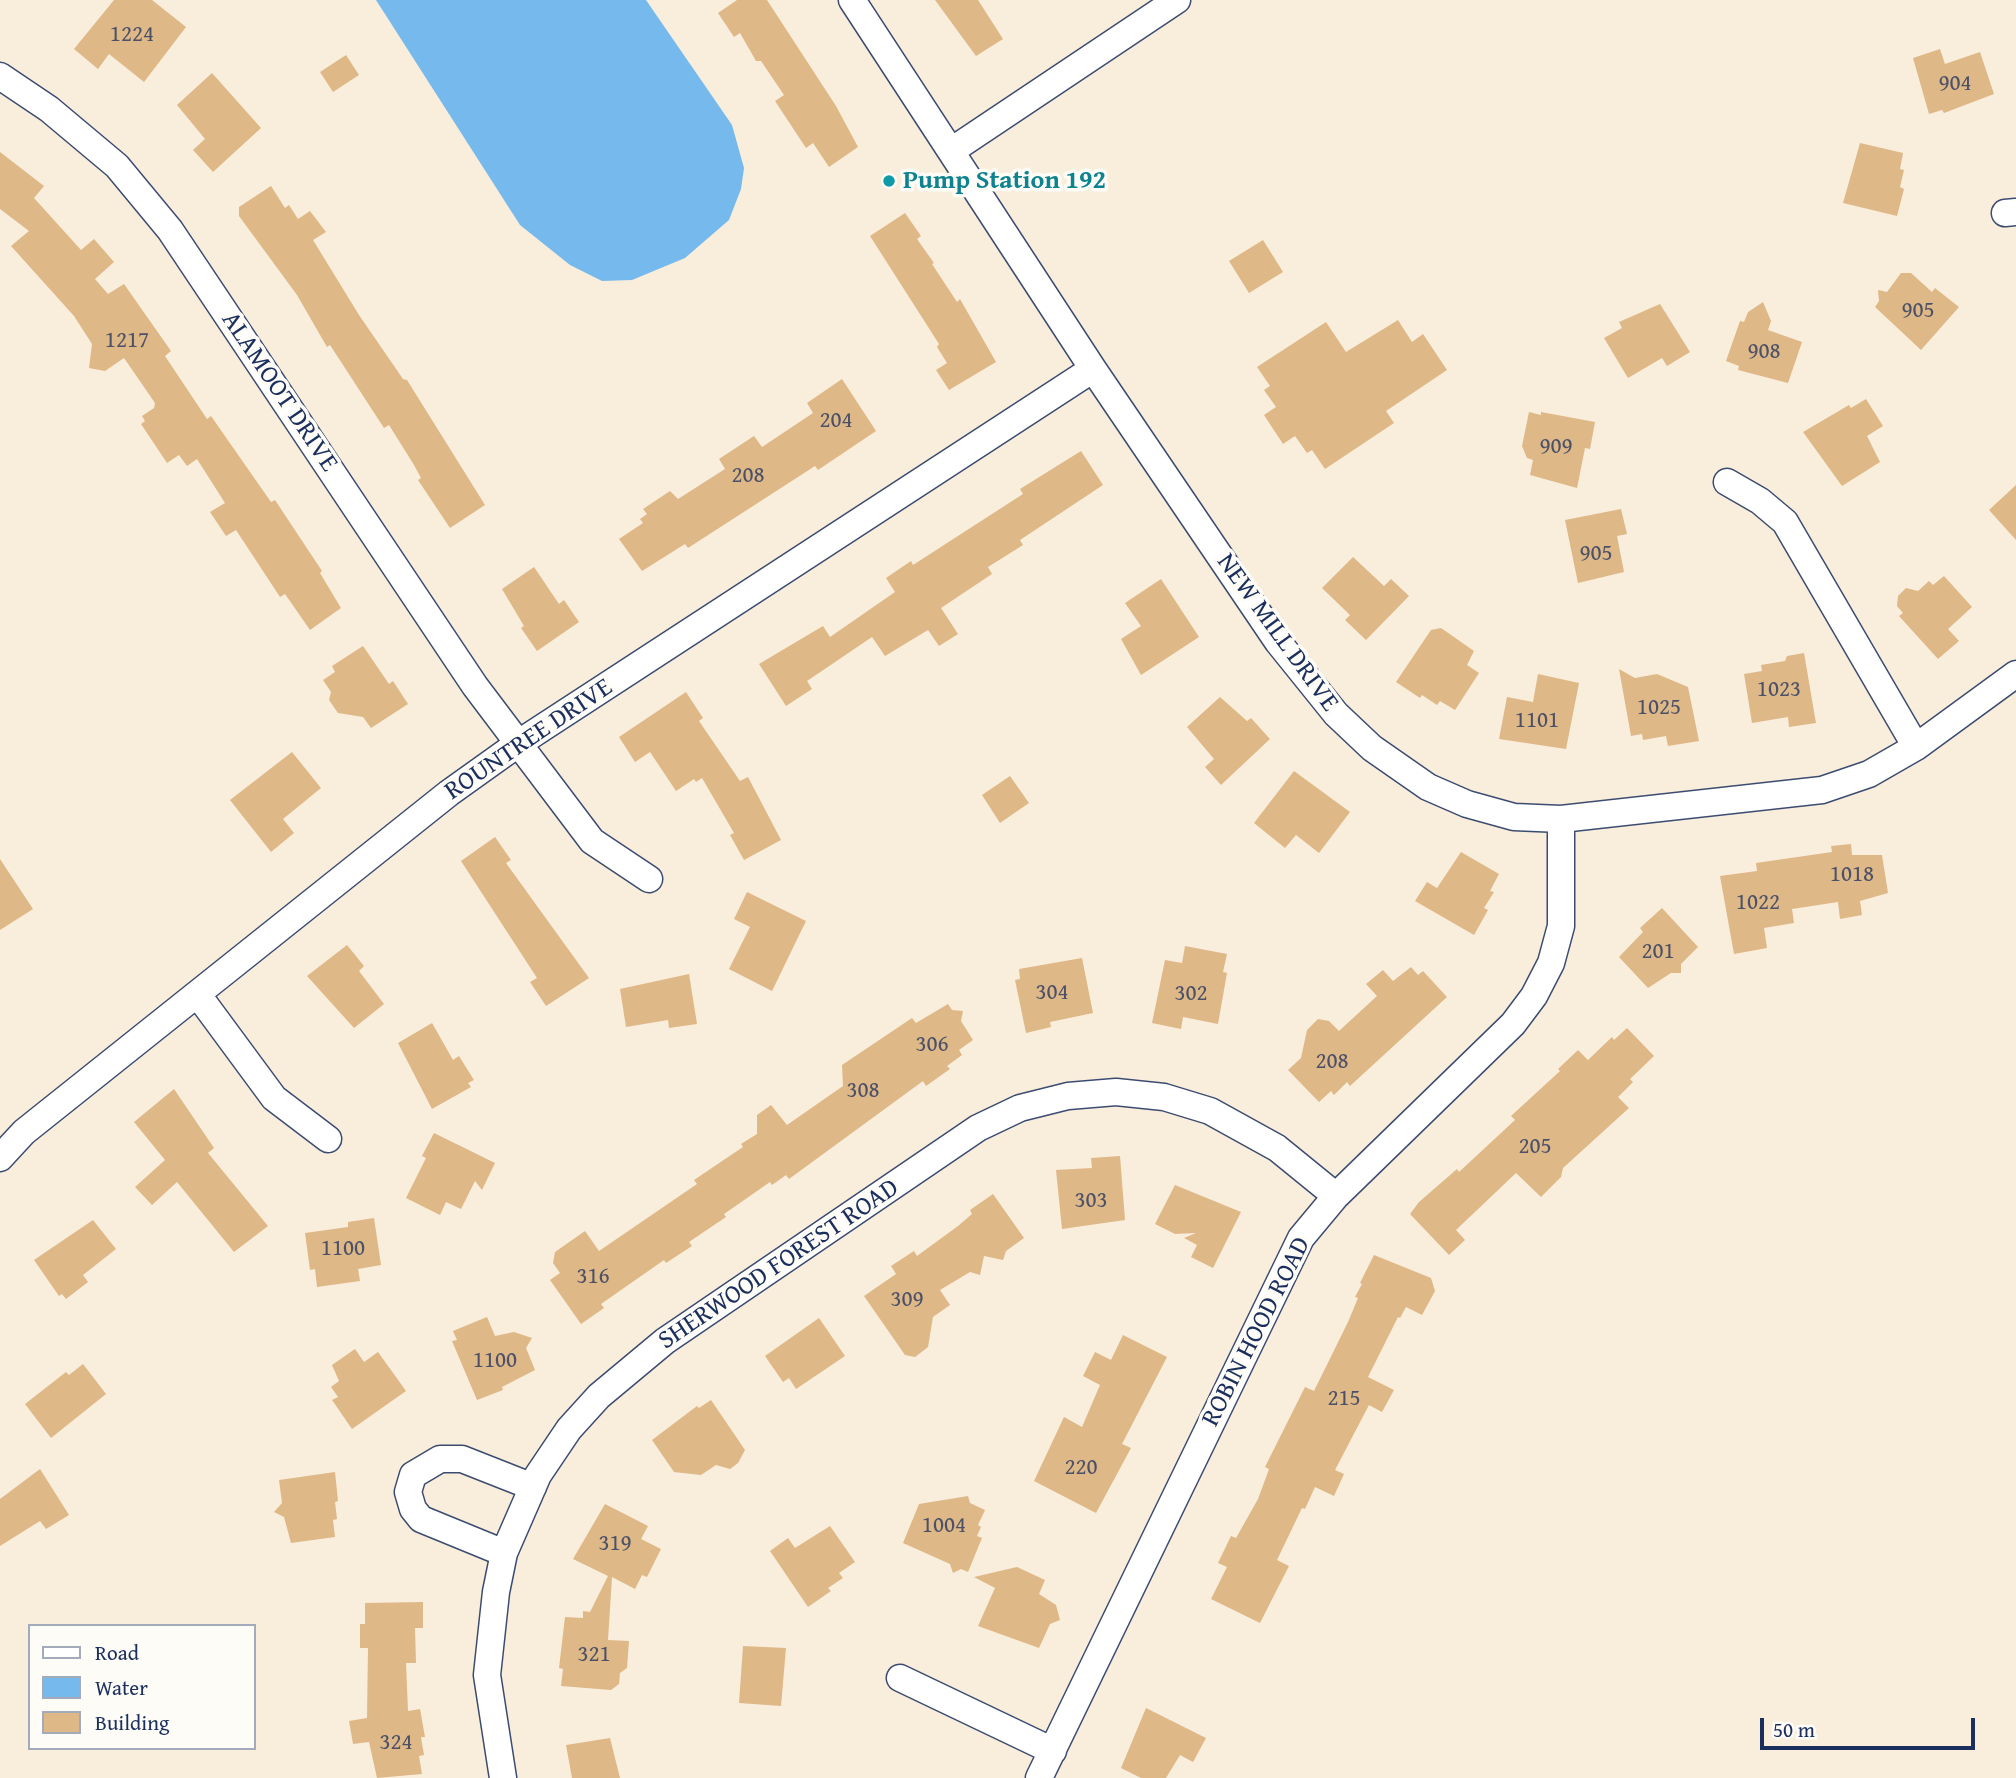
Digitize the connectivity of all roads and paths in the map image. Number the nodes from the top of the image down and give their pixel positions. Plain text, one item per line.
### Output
1 (852, 0) edge
2 (1177, 0) edge
3 (0, 76) edge
4 (951, 152) junction
5 (1093, 369) junction
6 (1727, 482) dead end
7 (2016, 674) edge
8 (519, 743) junction
9 (1916, 747) junction
10 (1561, 820) junction
11 (649, 879) dead end
12 (198, 995) junction
13 (328, 1139) dead end
14 (0, 1158) edge
15 (1336, 1196) junction
16 (533, 1487) junction
17 (504, 1553) junction
18 (900, 1678) dead end
19 (1052, 1751) junction
20 (503, 1778) edge
21 (1039, 1778) edge

1 - 4 street, NEW MILL DRIVE
2 - 4 street
3 - 8 street, ALAMOOT DRIVE
4 - 5 street, NEW MILL DRIVE
5 - 8 street, ROUNTREE DRIVE
5 - 10 street, NEW MILL DRIVE
6 - 9 street
7 - 9 street, NEW MILL DRIVE
8 - 11 street, ALAMOOT DRIVE
8 - 12 street, ROUNTREE DRIVE
9 - 10 street, NEW MILL DRIVE
10 - 15 street, ROBIN HOOD ROAD
12 - 13 street
12 - 14 street, ROUNTREE DRIVE
15 - 16 street, SHERWOOD FOREST ROAD
15 - 19 street, ROBIN HOOD ROAD
16 - 17 street, SHERWOOD FOREST ROAD
16 - 17 street
17 - 20 street, SHERWOOD FOREST ROAD
18 - 19 street
19 - 21 street, ROBIN HOOD ROAD

